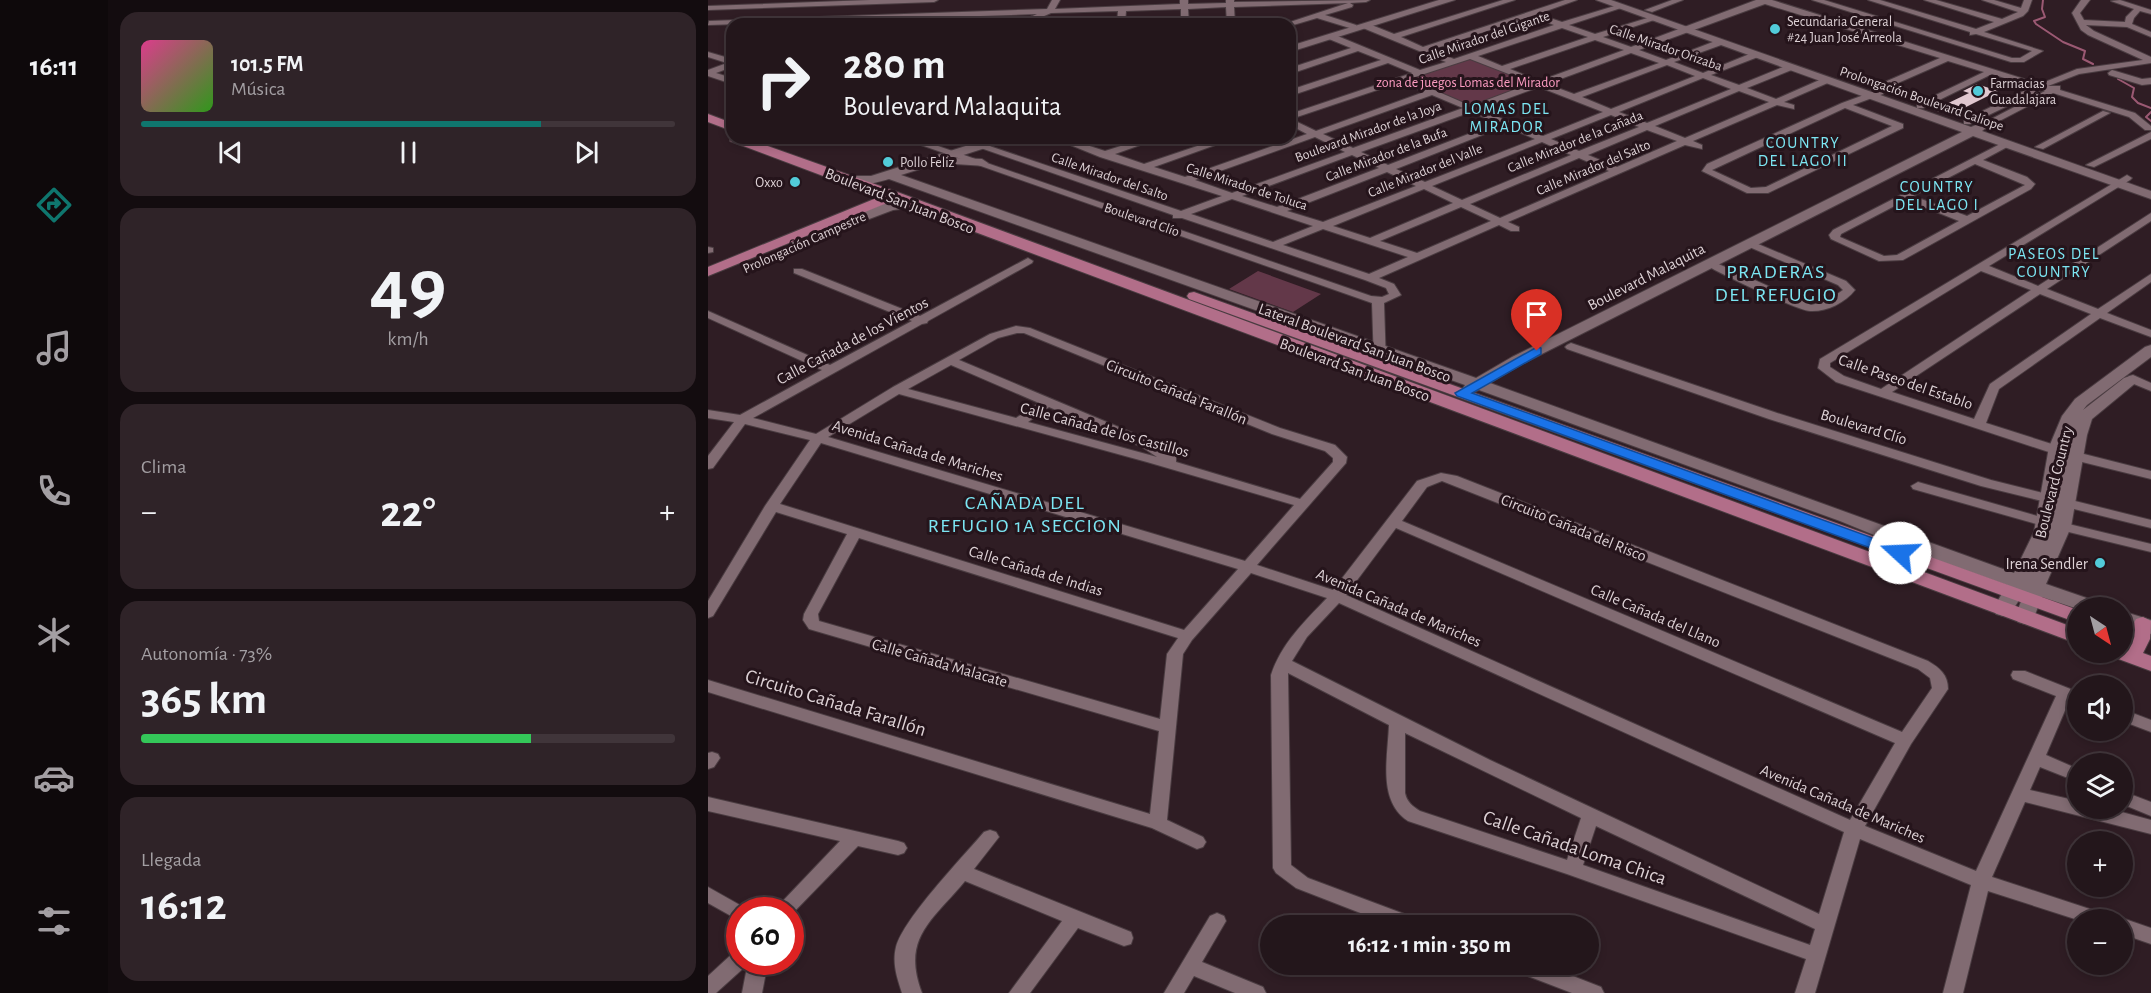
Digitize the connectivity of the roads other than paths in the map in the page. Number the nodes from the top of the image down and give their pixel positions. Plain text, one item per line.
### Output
1 (934, 0) edge
2 (1056, 0) edge
3 (1366, 0) edge
4 (1439, 0) edge
5 (1450, 0) edge
6 (1511, 0) edge
7 (1540, 0) edge
8 (1573, 0) edge
9 (1601, 0) edge
10 (1658, 0) edge
11 (1679, 0) edge
12 (1816, 0) edge
13 (1872, 0) edge
14 (1928, 0) edge
15 (1986, 0) edge
16 (2028, 0) edge
17 (2086, 0) edge
18 (1761, 1) edge
19 (2115, 1) edge
20 (811, 2) edge
21 (1230, 2) edge
22 (1184, 3) edge
23 (1619, 3) edge
24 (1668, 4) junction
25 (1555, 6) junction
26 (708, 8) edge
27 (1122, 8) junction
28 (2139, 8) junction
29 (1050, 11) junction
30 (2024, 11) junction
31 (2151, 12) edge
32 (1532, 14) junction
33 (1650, 14) junction
34 (1317, 15) junction
35 (927, 16) junction
36 (801, 18) edge
37 (909, 18) edge
38 (1033, 18) edge
39 (1121, 18) edge
40 (1185, 18) edge
41 (1231, 18) edge
42 (2001, 21) junction
43 (1296, 22) edge
44 (2081, 22) junction
45 (708, 23) edge
46 (726, 23) edge
47 (1563, 25) junction
48 (2128, 25) junction
49 (1366, 26) junction
50 (1353, 27) junction
51 (1689, 27) junction
52 (726, 29) edge
53 (1977, 31) junction
54 (2151, 35) edge
55 (1593, 36) junction
56 (1332, 37) junction
57 (1394, 37) junction
58 (1721, 42) junction
59 (1952, 42) junction
60 (1296, 46) edge
61 (1296, 46) edge
62 (1359, 48) junction
63 (1424, 49) junction
64 (1630, 49) junction
65 (1929, 53) junction
66 (708, 54) edge
67 (1755, 55) junction
68 (1470, 56) junction
69 (1947, 58) junction
70 (1389, 60) junction
71 (726, 61) edge
72 (2151, 61) edge
73 (1454, 62) junction
74 (1667, 62) junction
75 (726, 66) edge
76 (1791, 67) junction
77 (1296, 68) edge
78 (2151, 68) edge
79 (1501, 69) junction
80 (1990, 72) junction
81 (708, 73) edge
82 (1419, 73) junction
83 (2112, 73) junction
84 (1703, 75) junction
85 (726, 79) edge
86 (1401, 79) junction
87 (1827, 80) junction
88 (2151, 81) edge
89 (1537, 83) junction
90 (2039, 87) junction
91 (1739, 88) junction
92 (2052, 90) junction
93 (1296, 91) edge
94 (1432, 92) junction
95 (1872, 92) junction
96 (1572, 98) junction
97 (1777, 102) junction
98 (1845, 105) junction
99 (1920, 106) junction
100 (1791, 107) dead end
101 (1470, 108) junction
102 (1609, 112) junction
103 (2106, 113) dead end
104 (708, 118) edge
105 (1296, 118) edge
106 (1296, 123) edge
107 (1505, 123) junction
108 (726, 125) edge
109 (1646, 127) junction
110 (1970, 127) junction
111 (708, 128) edge
112 (2150, 132) edge
113 (1316, 134) junction
114 (726, 135) edge
115 (1540, 138) junction
116 (1296, 141) edge
117 (1685, 142) junction
118 (749, 144) edge
119 (778, 144) edge
120 (925, 144) edge
121 (976, 144) joint
122 (1003, 144) edge
123 (1073, 144) edge
124 (1137, 144) edge
125 (1212, 144) edge
126 (1288, 144) edge
127 (1699, 147) dead end
128 (2040, 147) junction
129 (1991, 149) junction
130 (1351, 151) junction
131 (951, 152) junction
132 (999, 153) junction
133 (1578, 154) junction
134 (1103, 155) junction
135 (982, 163) junction
136 (919, 164) junction
137 (2091, 165) junction
138 (1142, 168) junction
139 (1388, 168) junction
140 (1618, 171) junction
141 (869, 180) junction
142 (1184, 181) junction
143 (2122, 181) junction
144 (1423, 185) junction
145 (2151, 186) edge
146 (2151, 195) edge
147 (1229, 196) junction
148 (1906, 197) junction
149 (907, 198) junction
150 (1460, 203) junction
151 (860, 208) junction
152 (1277, 211) junction
153 (1179, 214) junction
154 (2151, 216) edge
155 (1967, 220) junction
156 (1500, 222) junction
157 (1159, 224) junction
158 (1322, 225) junction
159 (1515, 229) dead end
160 (1371, 241) junction
161 (1751, 244) junction
162 (1272, 246) junction
163 (1418, 257) junction
164 (1028, 261) dead end
165 (1710, 264) junction
166 (1981, 267) junction
167 (798, 271) dead end
168 (708, 272) edge
169 (1369, 278) junction
170 (2151, 278) edge
171 (708, 282) edge
172 (2038, 290) junction
173 (1378, 300) junction
174 (2099, 313) junction
175 (708, 314) edge
176 (923, 321) junction
177 (2151, 334) edge
178 (1571, 347) dead end
179 (2151, 350) edge
180 (1337, 356) junction
181 (1380, 357) junction
182 (949, 360) junction
183 (2151, 365) edge
184 (831, 370) junction
185 (2133, 380) junction
186 (2151, 387) edge
187 (1469, 389) junction
188 (897, 390) junction
189 (1884, 393) junction
190 (1049, 401) junction
191 (708, 414) edge
192 (742, 419) junction
193 (1018, 423) junction
194 (1979, 423) junction
195 (818, 438) junction
196 (2057, 449) junction
197 (2075, 456) junction
198 (708, 465) edge
199 (1178, 465) junction
200 (2151, 475) edge
201 (1918, 486) dead end
202 (2048, 498) junction
203 (2068, 503) junction
204 (1304, 504) junction
205 (772, 506) junction
206 (1393, 522) junction
207 (2054, 524) junction
208 (2151, 524) edge
209 (855, 533) junction
210 (1856, 537) junction
211 (2151, 548) edge
212 (1930, 551) junction
213 (1248, 567) junction
214 (1336, 596) junction
215 (2025, 596) junction
216 (2067, 603) edge
217 (2067, 612) edge
218 (708, 613) edge
219 (2067, 628) edge
220 (1187, 636) junction
221 (2137, 639) edge
222 (1282, 663) junction
223 (2151, 664) edge
224 (2019, 675) dead end
225 (708, 686) edge
226 (2067, 693) edge
227 (2067, 702) edge
228 (2133, 719) edge
229 (1397, 723) junction
230 (2151, 726) edge
231 (1167, 727) junction
232 (1905, 740) junction
233 (2036, 758) junction
234 (2067, 771) edge
235 (2021, 794) junction
236 (2133, 802) edge
237 (708, 804) edge
238 (2067, 805) edge
239 (2151, 809) edge
240 (1590, 816) junction
241 (2121, 819) edge
242 (1158, 823) junction
243 (2151, 827) edge
244 (1854, 829) junction
245 (990, 837) dead end
246 (853, 839) junction
247 (1197, 842) dead end
248 (898, 848) dead end
249 (1573, 869) junction
250 (962, 872) junction
251 (1982, 881) junction
252 (708, 894) edge
253 (798, 897) edge
254 (726, 905) edge
255 (2067, 909) edge
256 (1387, 915) edge
257 (1075, 918) junction
258 (1217, 921) dead end
259 (1825, 924) junction
260 (2133, 930) edge
261 (2151, 936) edge
262 (1124, 938) dead end
263 (1816, 955) junction
264 (1190, 966) junction
265 (726, 972) edge
266 (742, 975) edge
267 (1547, 975) edge
268 (753, 987) edge
269 (708, 988) edge
270 (912, 993) edge
271 (1019, 993) edge
272 (1174, 993) edge
273 (1256, 993) edge
274 (1594, 993) edge
275 (1805, 993) edge
276 (1953, 993) edge

1 - 20 street
1 - 35 street
2 - 29 street
3 - 21 street
3 - 34 street
4 - 50 street
5 - 49 street
6 - 57 street
7 - 25 street
8 - 25 street
9 - 23 street
10 - 24 street
11 - 24 street
12 - 59 street
13 - 53 street
14 - 42 street
15 - 30 street
16 - 30 street
17 - 44 street
18 - 51 street, Boulevard Mirador de la Joya
18 - 65 street
19 - 28 street
20 - 26 street
20 - 36 street
21 - 22 street
21 - 41 street
22 - 27 street
22 - 40 street
23 - 33 street
23 - 47 street, Calle Mirador del Gigante
24 - 33 street
25 - 32 street
27 - 29 street
27 - 39 street
28 - 31 street
28 - 48 street
29 - 35 street
29 - 38 street
30 - 42 street
32 - 47 street, Calle Mirador Orizaba
32 - 63 street
33 - 51 street
33 - 55 street
34 - 43 street
34 - 50 street
35 - 37 street
42 - 53 street
44 - 48 street
44 - 72 street
45 - 46 street
45 - 52 street
47 - 55 street, Calle Mirador Orizaba
47 - 68 street, Calle Mirador del Gigante
48 - 54 street
49 - 56 street
49 - 57 street
50 - 60 street
51 - 58 street, Prolongación Boulevard Calíope
51 - 64 street, Boulevard Mirador de la Joya
51 - 95 street, Prolongación Boulevard Calíope
53 - 59 street
53 - 59 street
55 - 64 street, Calle Mirador Orizaba
55 - 79 street
56 - 61 street
56 - 62 street
57 - 63 street
58 - 67 street, Prolongación Boulevard Calíope
58 - 74 street
59 - 65 street
62 - 70 street
62 - 77 street
63 - 73 street
64 - 74 street, Calle Mirador Orizaba
64 - 89 street, Boulevard Mirador de la Joya
65 - 69 street
66 - 71 street
67 - 76 street, Prolongación Boulevard Calíope
67 - 84 street, Calle Mirador del Valle
68 - 73 street, Calle Mirador del Gigante
68 - 79 street
69 - 80 street
69 - 95 street
70 - 82 street
70 - 93 street
72 - 90 street, Boulevard Malaquita
73 - 82 street, Calle Mirador del Gigante
74 - 84 street, Calle Mirador Orizaba
74 - 96 street
75 - 81 street
76 - 87 street, Prolongación Boulevard Calíope
76 - 91 street, Calle Mirador de la Cañada
78 - 83 street, Boulevard Malaquita
79 - 89 street
80 - 90 street
80 - 99 street
81 - 85 street
82 - 86 street, Calle Mirador del Gigante
83 - 88 street
83 - 92 street, Boulevard Malaquita
84 - 91 street, Calle Mirador Orizaba
84 - 102 street, Calle Mirador del Valle
86 - 94 street
86 - 105 street, Calle Mirador del Gigante
87 - 95 street, Prolongación Boulevard Calíope
87 - 97 street, Calle Mirador del Salto
89 - 96 street
89 - 101 street, Boulevard Mirador de la Joya
90 - 92 street
90 - 110 street, Boulevard Malaquita
91 - 97 street, Calle Mirador Orizaba
91 - 109 street, Calle Mirador de la Cañada
92 - 110 street, Boulevard Malaquita
92 - 112 street
94 - 101 street
94 - 113 street
95 - 98 street
95 - 99 street, Prolongación Boulevard Calíope
95 - 110 street, Prolongación Boulevard Calíope
96 - 102 street
97 - 100 street, Calle Mirador Orizaba
97 - 117 street, Calle Mirador del Salto
98 - 98 street
99 - 110 street, Prolongación Boulevard Calíope
101 - 107 street
101 - 130 street, Boulevard Mirador de la Joya
102 - 109 street
102 - 115 street, Calle Mirador del Valle
103 - 128 street
104 - 108 main road
106 - 113 street
107 - 115 street
107 - 139 street, Calle Mirador de la Bufa
109 - 117 street
109 - 133 street, Calle Mirador de la Cañada
110 - 128 street, Prolongación Boulevard Calíope
110 - 129 street, Prolongación Boulevard Calíope
110 - 161 street, Boulevard Malaquita
111 - 114 main road, Boulevard San Juan Bosco
112 - 137 street
113 - 116 street
113 - 130 street
115 - 133 street
115 - 144 street, Calle Mirador del Valle
117 - 127 street
117 - 140 street, Calle Mirador del Salto
118 - 141 main road, Boulevard San Juan Bosco
119 - 141 main road, Boulevard San Juan Bosco
120 - 131 street, Boulevard Clío
121 - 131 street
121 - 132 street, Calle Mirador del Salto
122 - 132 street
123 - 134 street, Calle Mirador de Toluca
124 - 134 street
125 - 138 street
126 - 142 street
128 - 137 street, Prolongación Boulevard Calíope
129 - 143 street, Prolongación Boulevard Calíope
129 - 148 street
129 - 155 street
130 - 139 street
130 - 147 street, Boulevard Mirador de la Joya
131 - 135 street, Boulevard Clío
131 - 136 street
131 - 141 street
132 - 153 street, Calle Mirador del Salto
133 - 140 street
133 - 150 street, Calle Mirador de la Cañada
134 - 138 street, Calle Mirador de Toluca
135 - 136 street
135 - 157 street, Boulevard Clío
136 - 141 street
137 - 143 street, Prolongación Boulevard Calíope
138 - 142 street, Calle Mirador de Toluca
139 - 144 street
139 - 152 street, Calle Mirador de la Bufa
140 - 156 street, Calle Mirador del Salto
141 - 149 main road, Boulevard San Juan Bosco
141 - 151 main road
141 - 181 street, Lateral Boulevard San Juan Bosco
142 - 147 street, Calle Mirador de Toluca
143 - 145 street, Prolongación Boulevard Calíope
143 - 146 street, Prolongación Boulevard Calíope
143 - 166 street, Calle Paseo del Establo
144 - 150 street
144 - 158 street, Calle Mirador del Valle
147 - 152 street, Calle Mirador de Toluca
147 - 153 street, Boulevard Mirador de la Joya
148 - 155 street
148 - 155 street
149 - 151 main road, Prolongación Campestre
149 - 171 main road, Prolongación Campestre
149 - 180 main road, Boulevard San Juan Bosco
149 - 180 main road, Boulevard San Juan Bosco
150 - 156 street
150 - 160 street, Calle Mirador de la Cañada
151 - 168 main road, Prolongación Campestre
152 - 158 street, Calle Mirador de Toluca
153 - 157 street, Boulevard Mirador de la Joya
153 - 162 street, Calle Mirador del Salto
154 - 172 street
156 - 159 street
156 - 163 street, Calle Mirador del Salto
157 - 173 street, Boulevard Clío
158 - 160 street, Calle Mirador de Toluca
158 - 162 street, Calle Mirador del Valle
160 - 163 street, Calle Mirador de Toluca
161 - 165 street, Boulevard Malaquita
161 - 165 street
162 - 169 street, Calle Mirador del Salto
163 - 169 street, Calle Mirador del Salto
164 - 176 street, Calle Cañada de los Vientos
165 - 187 street, Boulevard Malaquita
166 - 172 street
166 - 189 street, Calle Paseo del Establo
167 - 176 street
169 - 173 street, Calle Mirador del Salto
170 - 174 street
172 - 174 street
172 - 189 street
173 - 181 street
174 - 177 street
174 - 194 street
175 - 184 street
176 - 184 street, Calle Cañada de los Vientos
178 - 202 street, Boulevard Clío
179 - 196 street, Boulevard Country
180 - 181 main road, Boulevard San Juan Bosco
180 - 215 main road, Boulevard San Juan Bosco
181 - 187 main road, Boulevard San Juan Bosco
182 - 188 street, Circuito Cañada Farallón
182 - 190 street
182 - 204 street, Circuito Cañada Farallón
183 - 185 street, Boulevard Country
184 - 192 street, Calle Cañada de los Vientos
185 - 186 street
185 - 197 street, Boulevard Country
187 - 210 main road, Boulevard San Juan Bosco
187 - 212 street
188 - 193 street, Calle Cañada de los Castillos
188 - 195 street, Circuito Cañada Farallón
189 - 194 street, Calle Paseo del Establo
190 - 193 street
190 - 199 street
191 - 192 street, Avenida Cañada de Mariches
192 - 195 street, Avenida Cañada de Mariches
192 - 198 street, Calle Cañada de los Vientos
193 - 199 street, Calle Cañada de los Castillos
194 - 196 street, Calle Paseo del Establo
195 - 205 street, Circuito Cañada Farallón
195 - 213 street, Avenida Cañada de Mariches
196 - 197 street, Calle Paseo del Establo
196 - 202 street, Boulevard Country
197 - 200 street, Calle Paseo del Establo
197 - 203 street, Boulevard Country
199 - 204 street, Calle Cañada de los Castillos
201 - 207 street
202 - 203 street, Boulevard Clío
202 - 207 street, Boulevard Country
203 - 207 street, Boulevard Country
203 - 208 street, Boulevard Clío
204 - 213 street, Circuito Cañada Farallón
205 - 209 street, Calle Cañada de Indias
205 - 218 street, Circuito Cañada Farallón
206 - 214 street, Circuito Cañada del Risco
206 - 232 street, Calle Cañada del Llano
206 - 232 street, Circuito Cañada del Risco
207 - 211 street
207 - 215 street, Boulevard Country
209 - 220 street, Calle Cañada de Indias
209 - 231 street, Calle Cañada Malacate
210 - 212 main road
210 - 215 main road, Boulevard San Juan Bosco
212 - 215 street
213 - 214 street, Avenida Cañada de Mariches
213 - 220 street, Circuito Cañada Farallón
214 - 222 street, Circuito Cañada del Risco
214 - 244 street, Avenida Cañada de Mariches
215 - 216 street
215 - 217 main road, Boulevard San Juan Bosco
215 - 219 main road, Boulevard San Juan Bosco
220 - 231 street, Circuito Cañada Farallón
221 - 223 main road
222 - 229 street, Calle Cañada Loma Chica
222 - 256 street
224 - 226 street
225 - 242 street, Circuito Cañada Farallón
227 - 233 street
228 - 230 street
229 - 240 street, Calle Cañada Loma Chica
229 - 249 street, Calle Cañada Loma Chica
231 - 242 street, Circuito Cañada Farallón
232 - 244 street, Circuito Cañada del Risco
233 - 234 street
233 - 235 street
235 - 238 street
235 - 251 street
236 - 239 street
237 - 246 street
240 - 249 street
240 - 259 street, Calle Cañada Loma Chica
241 - 243 street
242 - 247 street, Circuito Cañada Farallón
244 - 251 street, Avenida Cañada de Mariches
244 - 259 street, Circuito Cañada del Risco
245 - 250 street
246 - 248 street
246 - 253 street
249 - 263 street, Calle Cañada Loma Chica
250 - 257 street
250 - 270 street
251 - 255 street, Avenida Cañada de Mariches
251 - 276 street
252 - 254 street
257 - 262 street
257 - 271 street
258 - 264 street
259 - 263 street, Circuito Cañada del Risco
260 - 261 street
263 - 275 street, Circuito Cañada del Risco
264 - 272 street
264 - 273 street
265 - 269 street
266 - 268 street
267 - 274 street

